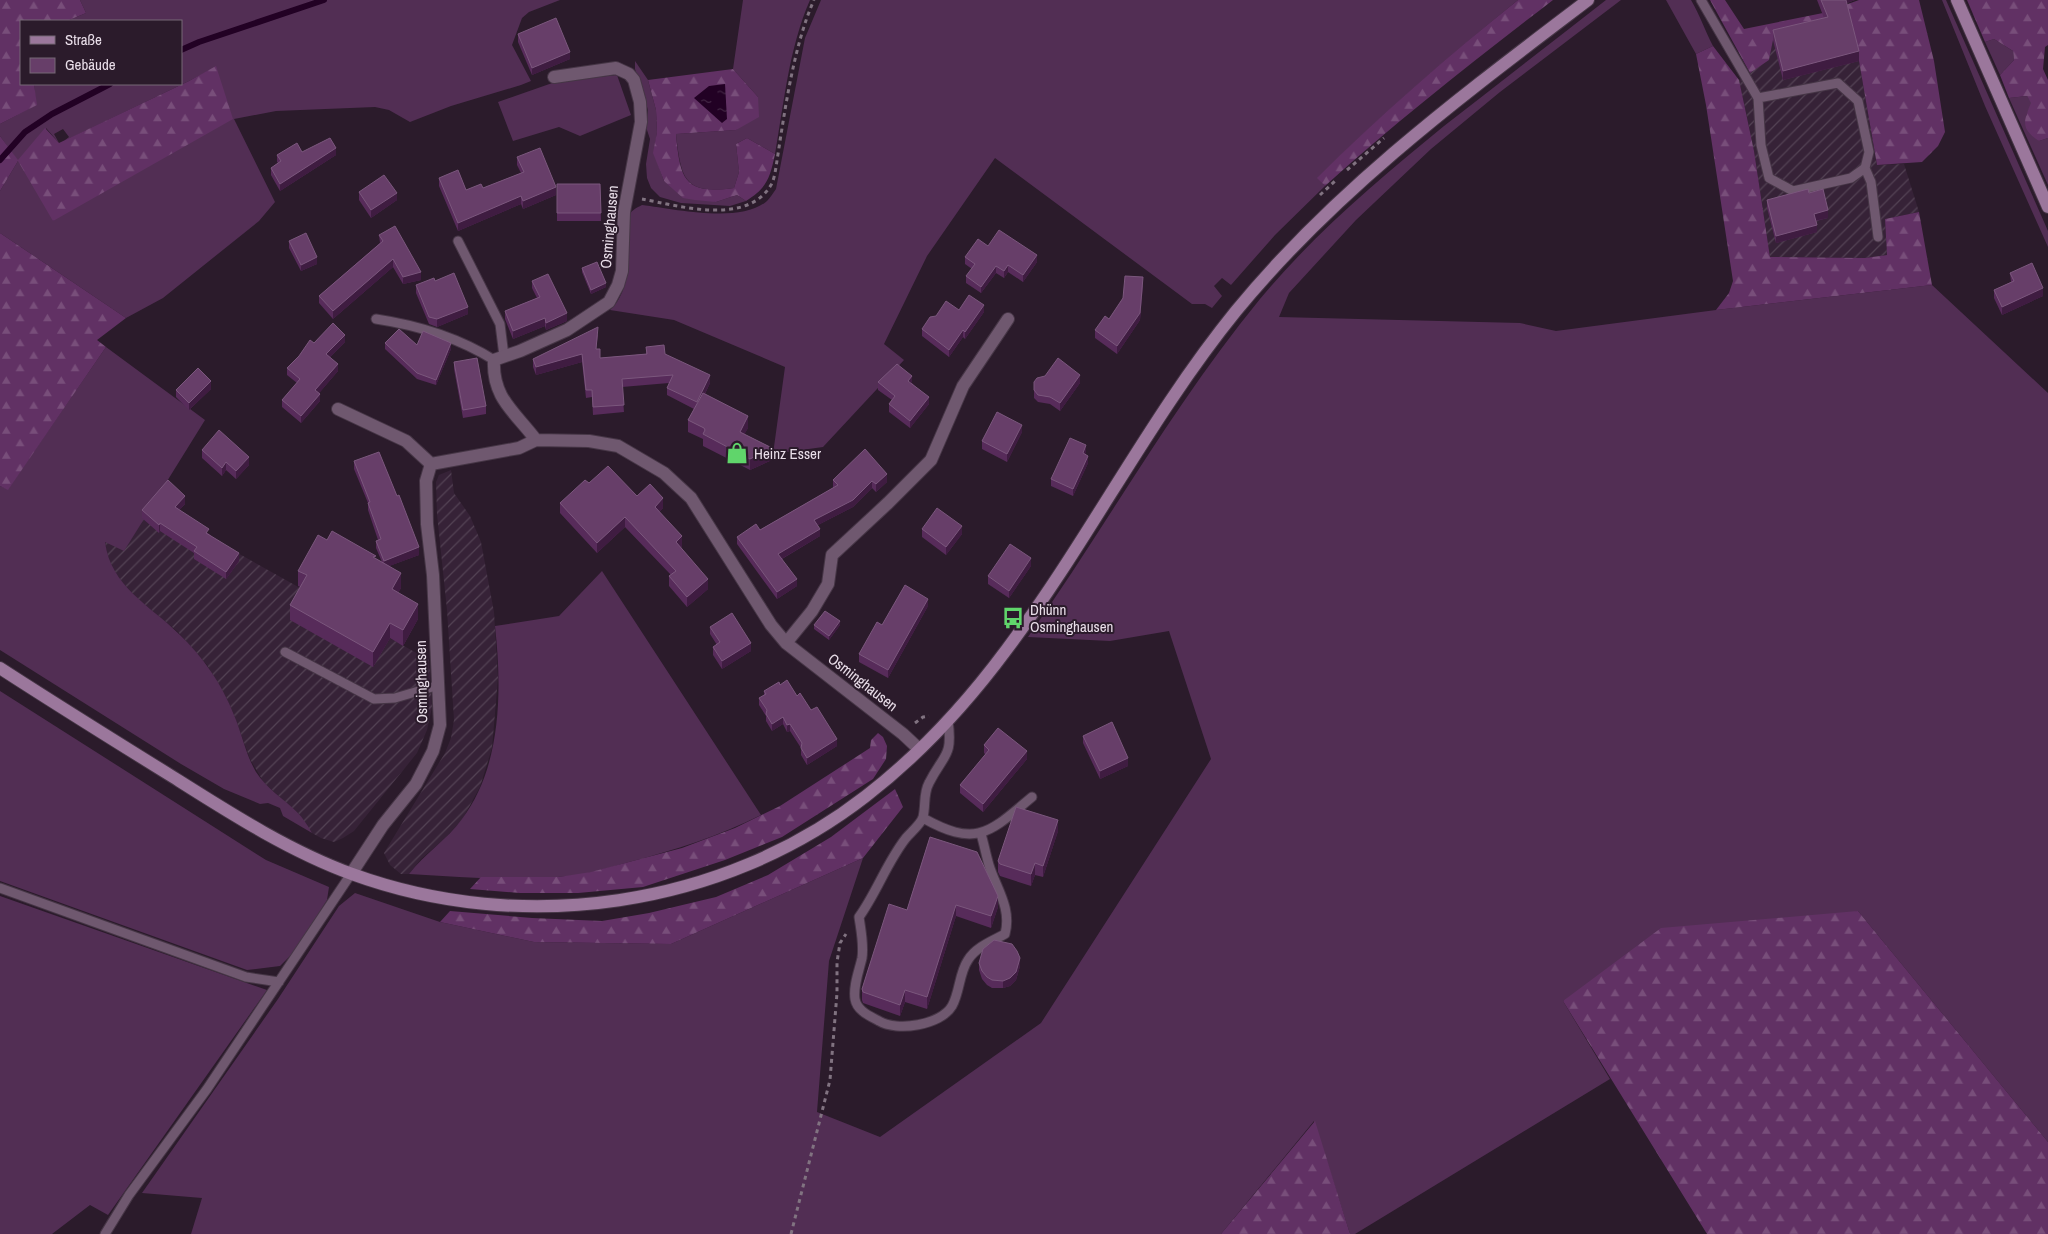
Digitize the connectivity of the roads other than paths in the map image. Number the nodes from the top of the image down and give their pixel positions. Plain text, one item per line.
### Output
1 (1588, 0) edge
2 (1701, 0) edge
3 (1957, 0) edge
4 (554, 77) dead end
5 (1758, 98) junction
6 (1865, 168) junction
7 (2048, 207) edge
8 (1878, 237) dead end
9 (458, 240) dead end
10 (376, 319) dead end
11 (1008, 319) dead end
12 (499, 358) junction
13 (338, 409) dead end
14 (536, 440) junction
15 (431, 464) junction
16 (786, 643) junction
17 (285, 652) dead end
18 (0, 668) edge
19 (439, 685) junction
20 (948, 720) junction
21 (919, 749) junction
22 (1032, 797) dead end
23 (923, 818) junction
24 (982, 834) junction
25 (351, 874) junction
26 (0, 888) edge
27 (279, 982) junction
28 (105, 1234) edge

1 - 20 main road
2 - 5 lane
3 - 7 main road
4 - 12 street, Osminghausen
5 - 6 lane
5 - 6 lane
6 - 8 lane
9 - 12 lane
10 - 12 lane
11 - 16 street
12 - 14 street
13 - 15 street
14 - 15 street, Osminghausen
14 - 16 street, Osminghausen
15 - 19 street, Osminghausen
16 - 21 street, Osminghausen
17 - 19 lane
18 - 25 main road
19 - 25 street, Osminghausen
20 - 21 main road
20 - 23 lane
21 - 25 main road
22 - 24 lane
23 - 24 lane
23 - 24 lane
25 - 27 lane
26 - 27 lane
27 - 28 lane

